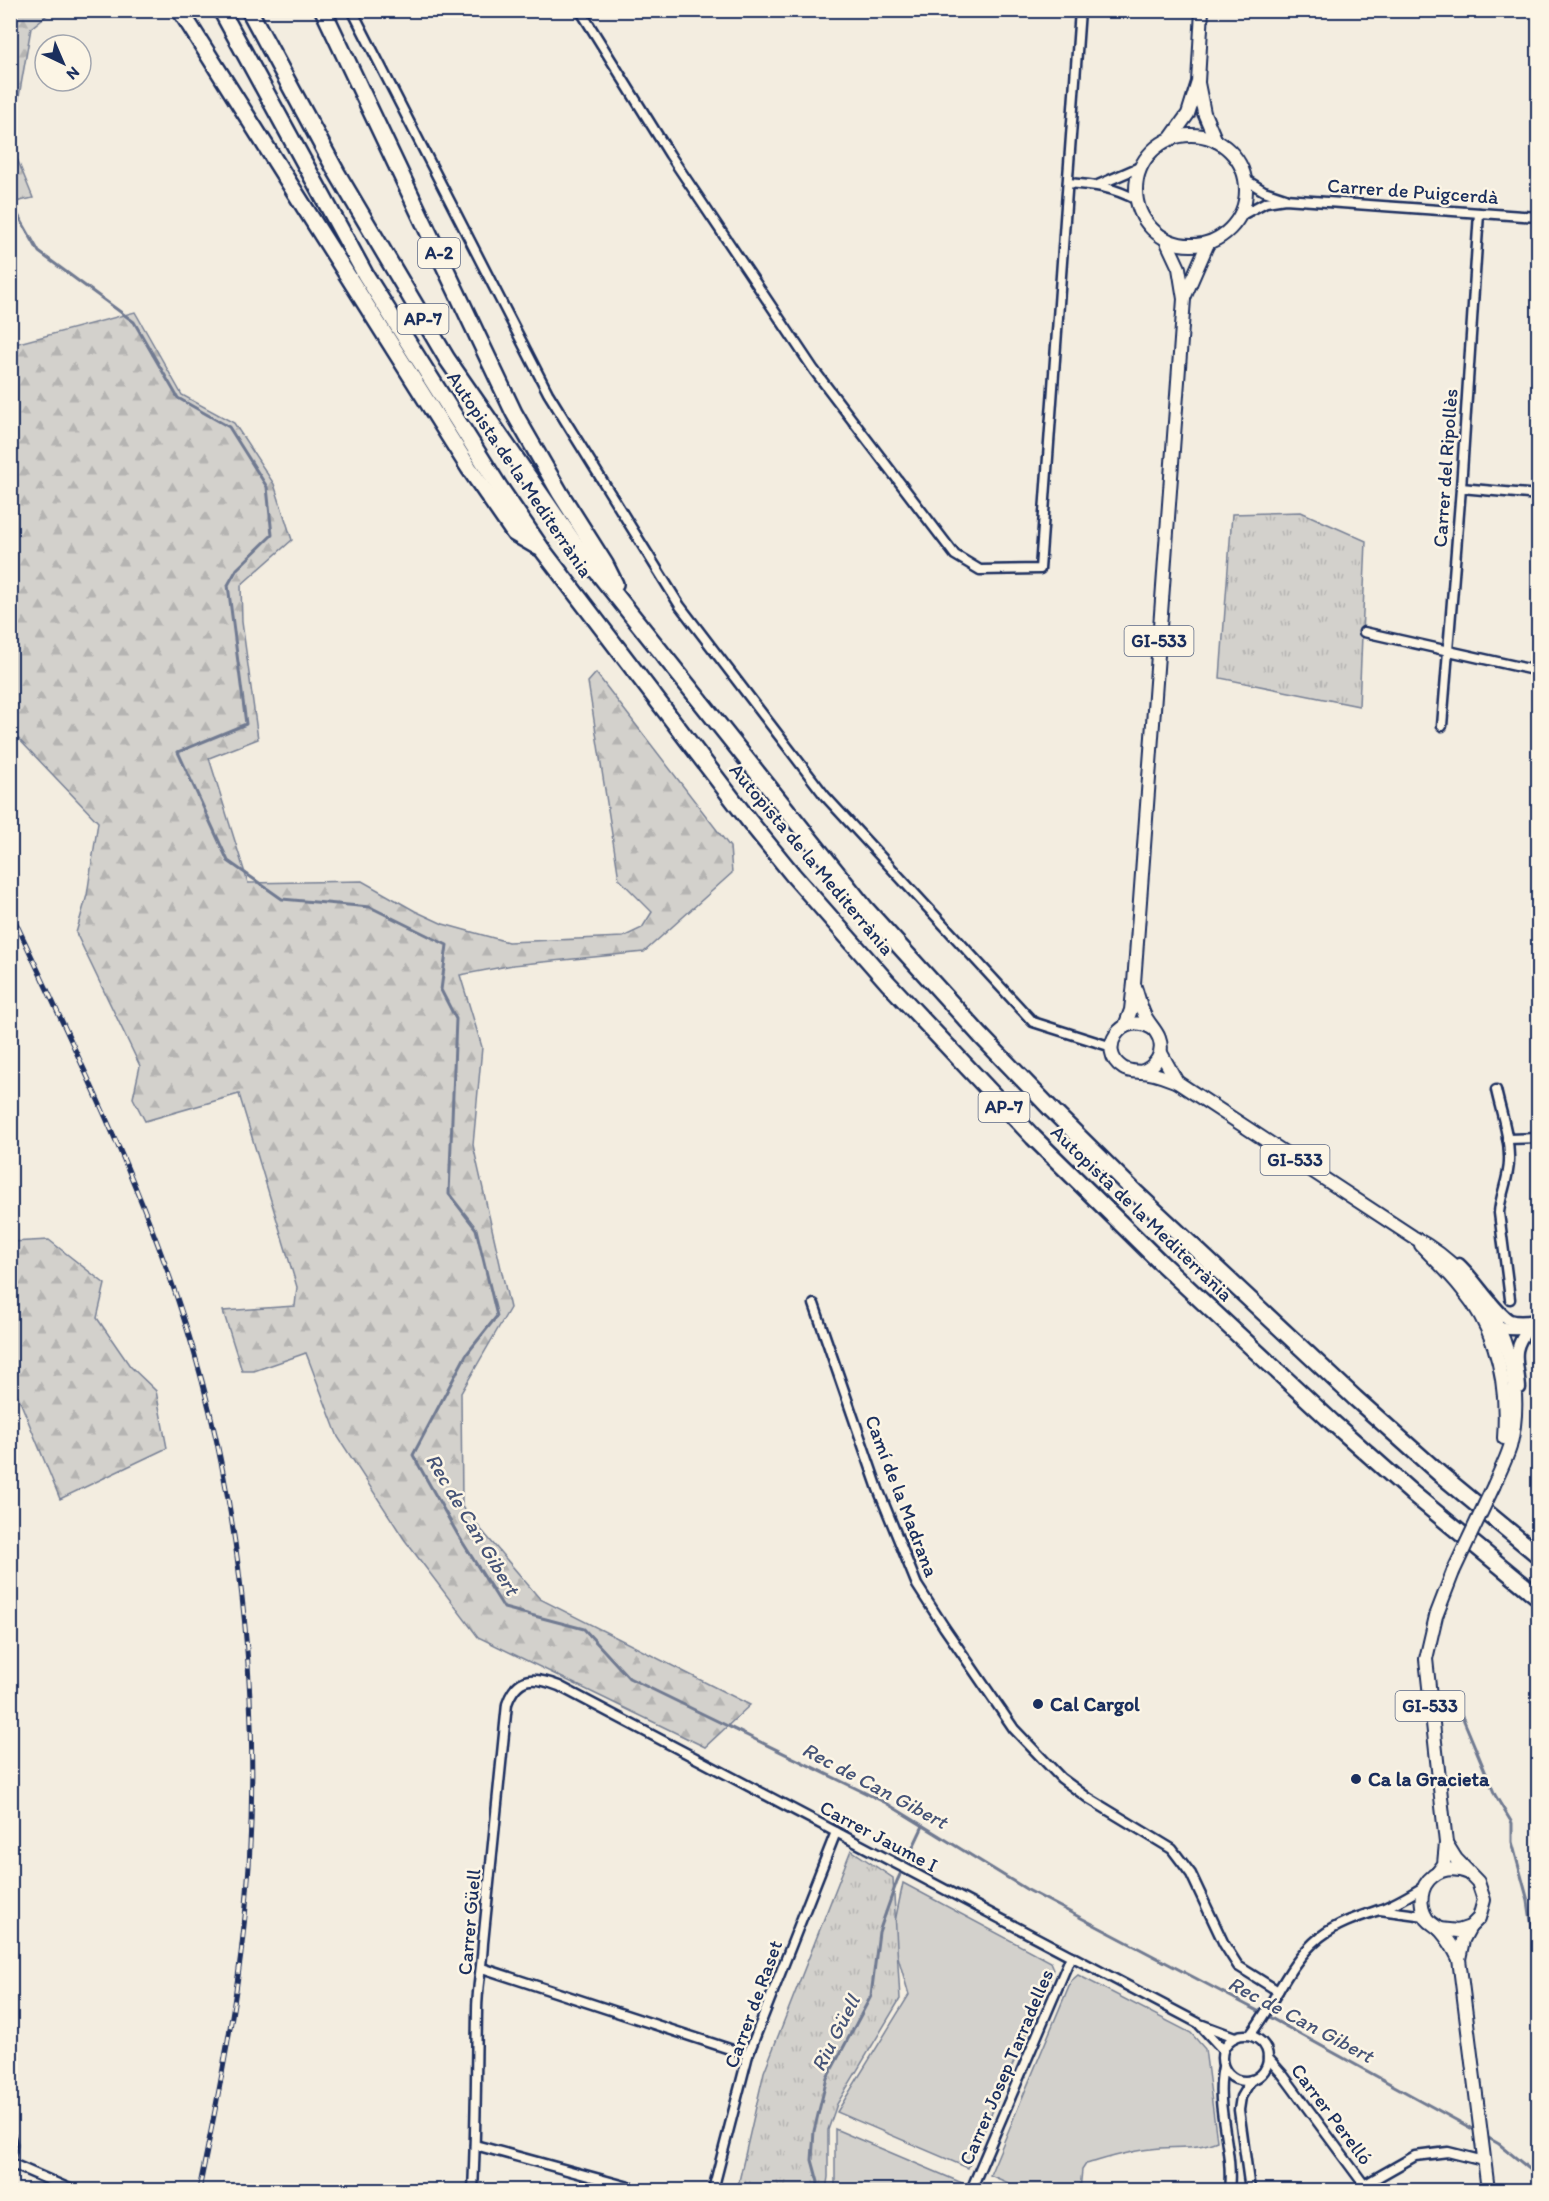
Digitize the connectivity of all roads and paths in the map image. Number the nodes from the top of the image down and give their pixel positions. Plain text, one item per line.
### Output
1 (180, 10) edge
2 (221, 10) edge
3 (249, 10) edge
4 (323, 10) edge
5 (352, 10) edge
6 (580, 10) edge
7 (589, 10) edge
8 (1080, 10) edge
9 (1202, 10) edge
10 (588, 24) junction
11 (1198, 82) junction
12 (1170, 139) junction
13 (1216, 141) junction
14 (1142, 166) junction
15 (1246, 180) junction
16 (1068, 183) junction
17 (1098, 185) junction
18 (1286, 199) junction
19 (1137, 200) junction
20 (1479, 213) junction
21 (1240, 216) junction
22 (1539, 217) edge
23 (1166, 240) junction
24 (1208, 243) junction
25 (1184, 299) junction
26 (1461, 488) junction
27 (1539, 495) edge
28 (541, 548) junction
29 (627, 609) junction
30 (1364, 632) dead end
31 (1448, 651) junction
32 (1539, 671) edge
33 (1442, 726) dead end
34 (1134, 983) junction
35 (1125, 1026) junction
36 (1152, 1028) junction
37 (1112, 1047) junction
38 (1161, 1053) junction
39 (1141, 1071) junction
40 (1177, 1082) junction
41 (1496, 1090) dead end
42 (1539, 1138) edge
43 (1507, 1139) junction
44 (1413, 1237) junction
45 (1444, 1256) junction
46 (1451, 1276) junction
47 (1510, 1299) dead end
48 (814, 1304) dead end
49 (1536, 1323) edge
50 (1498, 1326) junction
51 (1510, 1446) junction
52 (1499, 1472) junction
53 (1539, 1555) edge
54 (1539, 1597) edge
55 (541, 1678) joint
56 (836, 1832) junction
57 (1446, 1843) junction
58 (1438, 1872) junction
59 (1469, 1873) junction
60 (1425, 1886) junction
61 (1380, 1910) junction
62 (1425, 1916) junction
63 (1470, 1927) junction
64 (1439, 1929) junction
65 (1071, 1956) junction
66 (1459, 1959) junction
67 (482, 1968) junction
68 (1276, 1995) junction
69 (1264, 2017) junction
70 (1200, 2024) junction
71 (1250, 2035) junction
72 (1235, 2037) junction
73 (1260, 2039) junction
74 (1223, 2050) junction
75 (748, 2055) junction
76 (1268, 2058) junction
77 (1223, 2067) junction
78 (1251, 2080) junction
79 (10, 2137) edge
80 (475, 2145) junction
81 (10, 2158) edge
82 (1484, 2161) junction
83 (10, 2163) edge
84 (1366, 2188) edge
85 (72, 2190) edge
86 (472, 2190) edge
87 (640, 2190) edge
88 (713, 2190) edge
89 (971, 2190) edge
90 (1229, 2190) edge
91 (1250, 2190) edge
92 (1488, 2190) edge

1 - 28 highway
2 - 28 highway, Autopista de la Mediterrània / AP-7
3 - 29 highway, Autopista de la Mediterrània / AP-7
4 - 29 highway, A-2
5 - 37 street
6 - 10 street
7 - 10 street
8 - 16 street
9 - 11 main road
10 - 16 street
11 - 12 main road
11 - 13 main road
12 - 13 main road
12 - 14 main road
13 - 15 main road
14 - 17 street
14 - 19 main road
15 - 18 street, Carrer de Puigcerdà
15 - 21 main road
16 - 17 street
17 - 19 street
18 - 20 street, Carrer de Puigcerdà
18 - 21 street, Carrer de Puigcerdà
19 - 23 main road, GI-533
20 - 22 street, Carrer de Puigcerdà
20 - 26 street, Carrer del Ripollès
21 - 24 main road
23 - 24 main road
23 - 25 main road, GI-533
24 - 25 main road, GI-533
25 - 34 main road, GI-533
26 - 27 street
26 - 31 street, Carrer del Ripollès
28 - 54 highway, Autopista de la Mediterrània / AP-7
29 - 53 highway, Autopista de la Mediterrània / AP-7
30 - 31 street
31 - 32 street
31 - 33 street, Carrer del Ripollès
34 - 35 main road, GI-533
34 - 36 main road, GI-533
35 - 36 main road
35 - 37 main road, GI-533
36 - 38 main road, GI-533
37 - 39 main road, GI-533
38 - 39 main road
38 - 40 main road, GI-533
39 - 40 main road, GI-533
40 - 44 main road, GI-533
41 - 43 street
42 - 43 street
43 - 47 street
44 - 45 main road, GI-533
44 - 46 main road, GI-533
45 - 49 street
45 - 50 main road, GI-533
46 - 50 street
46 - 52 main road, GI-533
48 - 68 street, Camí de la Madrana
49 - 50 street
49 - 51 street
50 - 51 main road, GI-533
51 - 52 main road, GI-533
52 - 57 main road, GI-533, bridge
55 - 56 street, Carrer Jaume I
55 - 67 street, Carrer Güell
56 - 65 street, Carrer Jaume I
56 - 75 street, Carrer de Raset
57 - 58 main road, GI-533
57 - 59 main road, GI-533
58 - 59 main road
58 - 60 main road, GI-533
59 - 63 main road, GI-533
60 - 61 street
60 - 62 main road
61 - 62 street
61 - 68 street
62 - 64 main road, GI-533
63 - 64 main road
63 - 66 main road, GI-533
64 - 66 main road, GI-533
65 - 70 street, Carrer Jaume I
65 - 89 street, Carrer Josep Tarradelles
66 - 82 main road, GI-533
67 - 75 street
67 - 80 street, Carrer Güell
68 - 69 street
69 - 71 street
69 - 73 street
70 - 72 street, Carrer Jaume I
70 - 74 street, Carrer Jaume I
71 - 72 street
71 - 73 street
72 - 74 street
73 - 76 street
74 - 77 street
75 - 88 street, Carrer de Raset
76 - 78 street
76 - 84 street, Carrer Perelló
77 - 78 street
77 - 90 street
78 - 91 street
79 - 81 street
80 - 86 street, Carrer Güell
80 - 87 street
82 - 84 street
82 - 92 main road, GI-533
83 - 85 street

